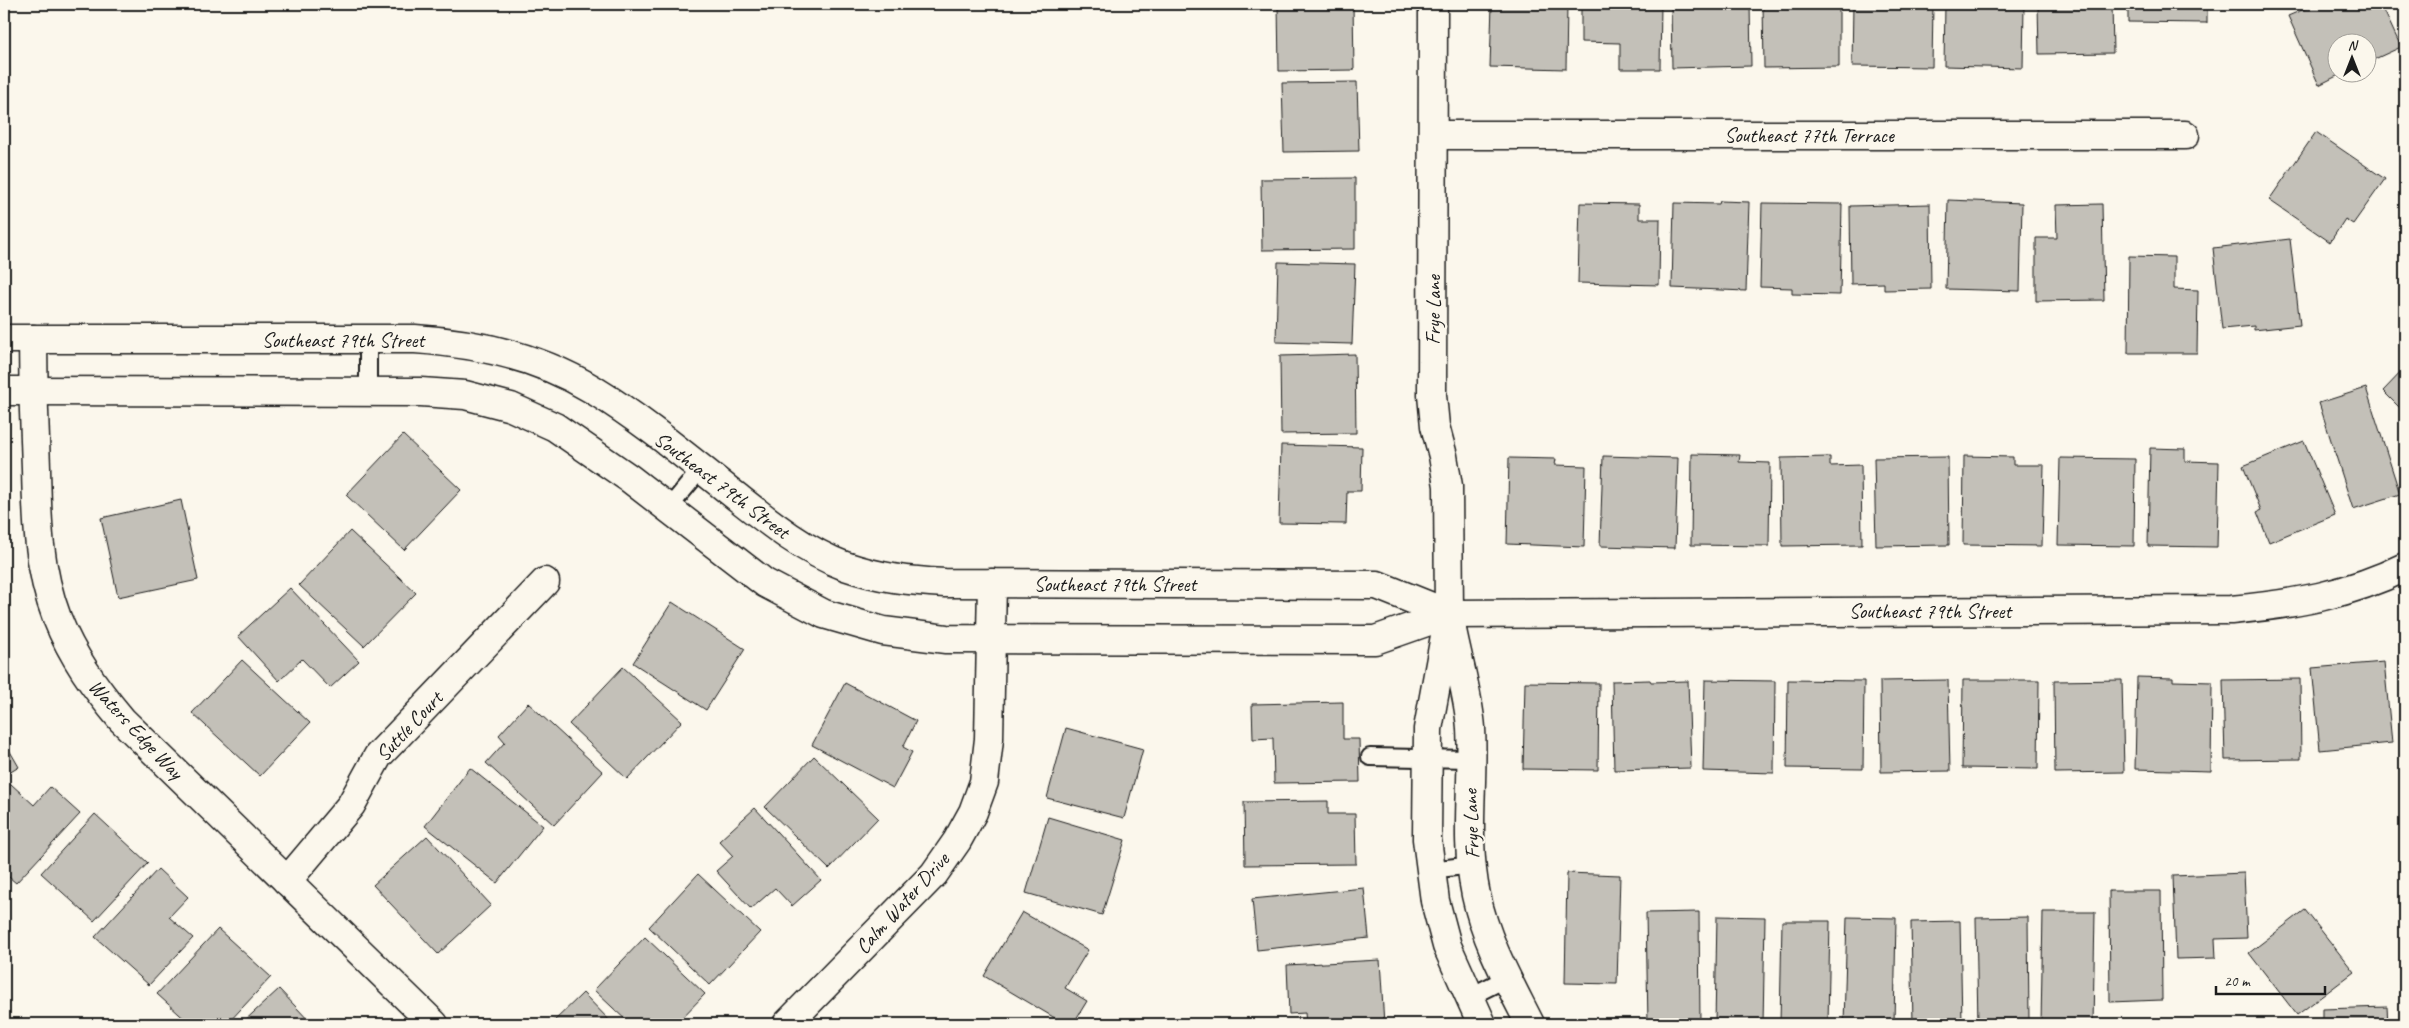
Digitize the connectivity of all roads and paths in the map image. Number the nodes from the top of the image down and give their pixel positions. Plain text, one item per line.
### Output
1 (1433, 4) edge
2 (1434, 135) junction
3 (2184, 135) dead end
4 (4, 339) edge
5 (33, 339) junction
6 (368, 339) junction
7 (4, 391) edge
8 (33, 391) junction
9 (368, 392) junction
10 (701, 469) junction
11 (668, 509) junction
12 (2405, 567) edge
13 (546, 582) dead end
14 (992, 584) junction
15 (1449, 614) junction
16 (992, 638) junction
17 (1370, 757) dead end
18 (1428, 758) junction
19 (1470, 759) junction
20 (1472, 865) junction
21 (1431, 870) junction
22 (287, 881) junction
23 (1507, 978) junction
24 (1469, 997) junction
25 (434, 1024) edge
26 (788, 1024) edge
27 (1482, 1024) edge
28 (1530, 1024) edge

1 - 2 street, Frye Lane
2 - 3 street, Southeast 77th Terrace
2 - 15 street, Frye Lane
4 - 5 street, Southeast 79th Street
5 - 6 street, Southeast 79th Street
5 - 8 street, Waters Edge Way
6 - 9 lane
6 - 10 street, Southeast 79th Street
7 - 8 street, Southeast 79th Street
8 - 9 street, Southeast 79th Street
8 - 22 street, Waters Edge Way
9 - 11 street, Southeast 79th Street
10 - 11 lane
10 - 14 street, Southeast 79th Street
11 - 16 street, Southeast 79th Street
12 - 15 street, Southeast 79th Street
13 - 22 street, Suttle Court
14 - 15 street, Southeast 79th Street
14 - 16 street, Calm Water Drive
15 - 16 street, Southeast 79th Street
15 - 18 street, Frye Lane
15 - 19 street, Frye Lane
16 - 26 street, Calm Water Drive
17 - 18 lane
18 - 19 lane
18 - 21 street, Frye Lane
19 - 20 street, Frye Lane
20 - 21 lane
20 - 23 street, Frye Lane
21 - 24 street, Frye Lane
22 - 25 street, Waters Edge Way
23 - 24 lane
23 - 28 street, Frye Lane
24 - 27 street, Frye Lane

